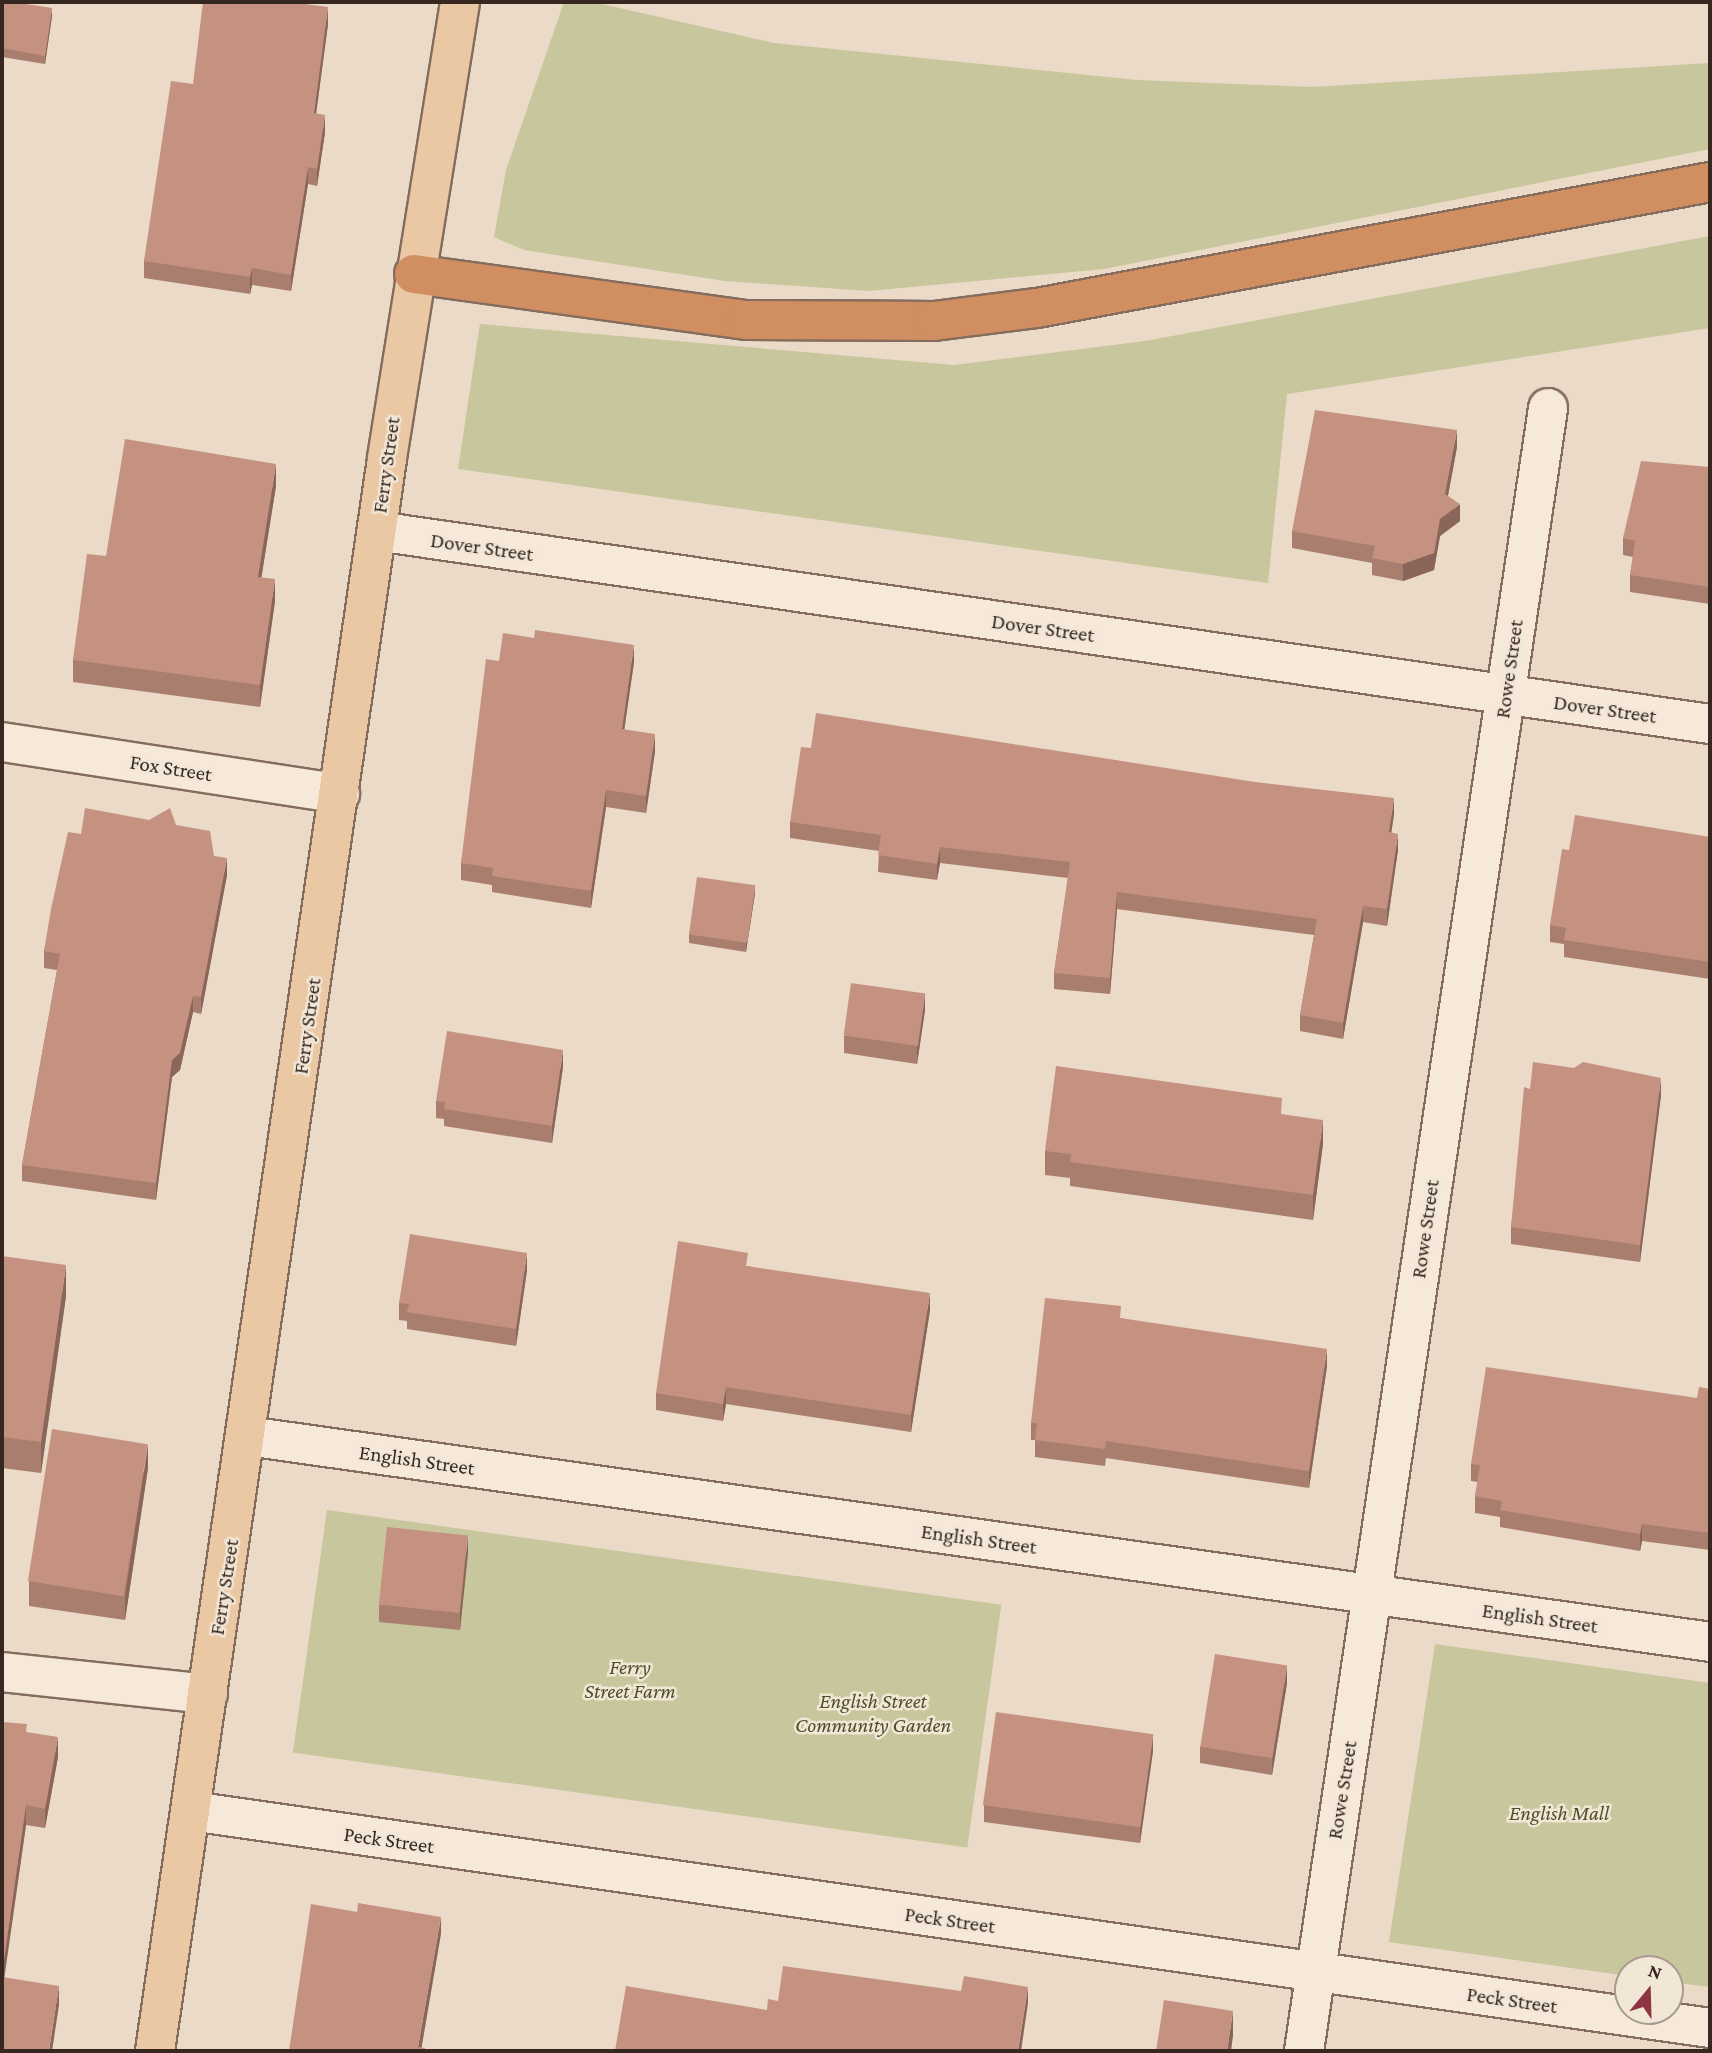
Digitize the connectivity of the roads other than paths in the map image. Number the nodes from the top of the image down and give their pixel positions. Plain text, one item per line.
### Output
1 (460, 2) edge
2 (1710, 182) edge
3 (414, 275) junction
4 (1548, 408) dead end
5 (377, 531) junction
6 (1505, 695) junction
7 (1710, 724) edge
8 (2, 742) edge
9 (340, 794) junction
10 (247, 1436) junction
11 (1371, 1594) junction
12 (1710, 1642) edge
13 (2, 1672) edge
14 (208, 1694) junction
15 (191, 1811) junction
16 (1315, 1972) junction
17 (1710, 2028) edge
18 (155, 2051) edge
19 (1304, 2051) edge

1 - 3 main road, Ferry Street
2 - 3 highway
3 - 5 main road, Ferry Street
4 - 6 street, Rowe Street
5 - 6 street, Dover Street
5 - 9 main road, Ferry Street
6 - 7 street, Dover Street
6 - 11 street, Rowe Street
8 - 9 street, Fox Street
9 - 10 main road, Ferry Street
10 - 11 street, English Street
10 - 14 main road, Ferry Street
11 - 12 street, English Street
11 - 16 street, Rowe Street
13 - 14 street
14 - 15 main road, Ferry Street
15 - 16 street, Peck Street
15 - 18 main road, Ferry Street
16 - 17 street, Peck Street
16 - 19 street, Rowe Street

